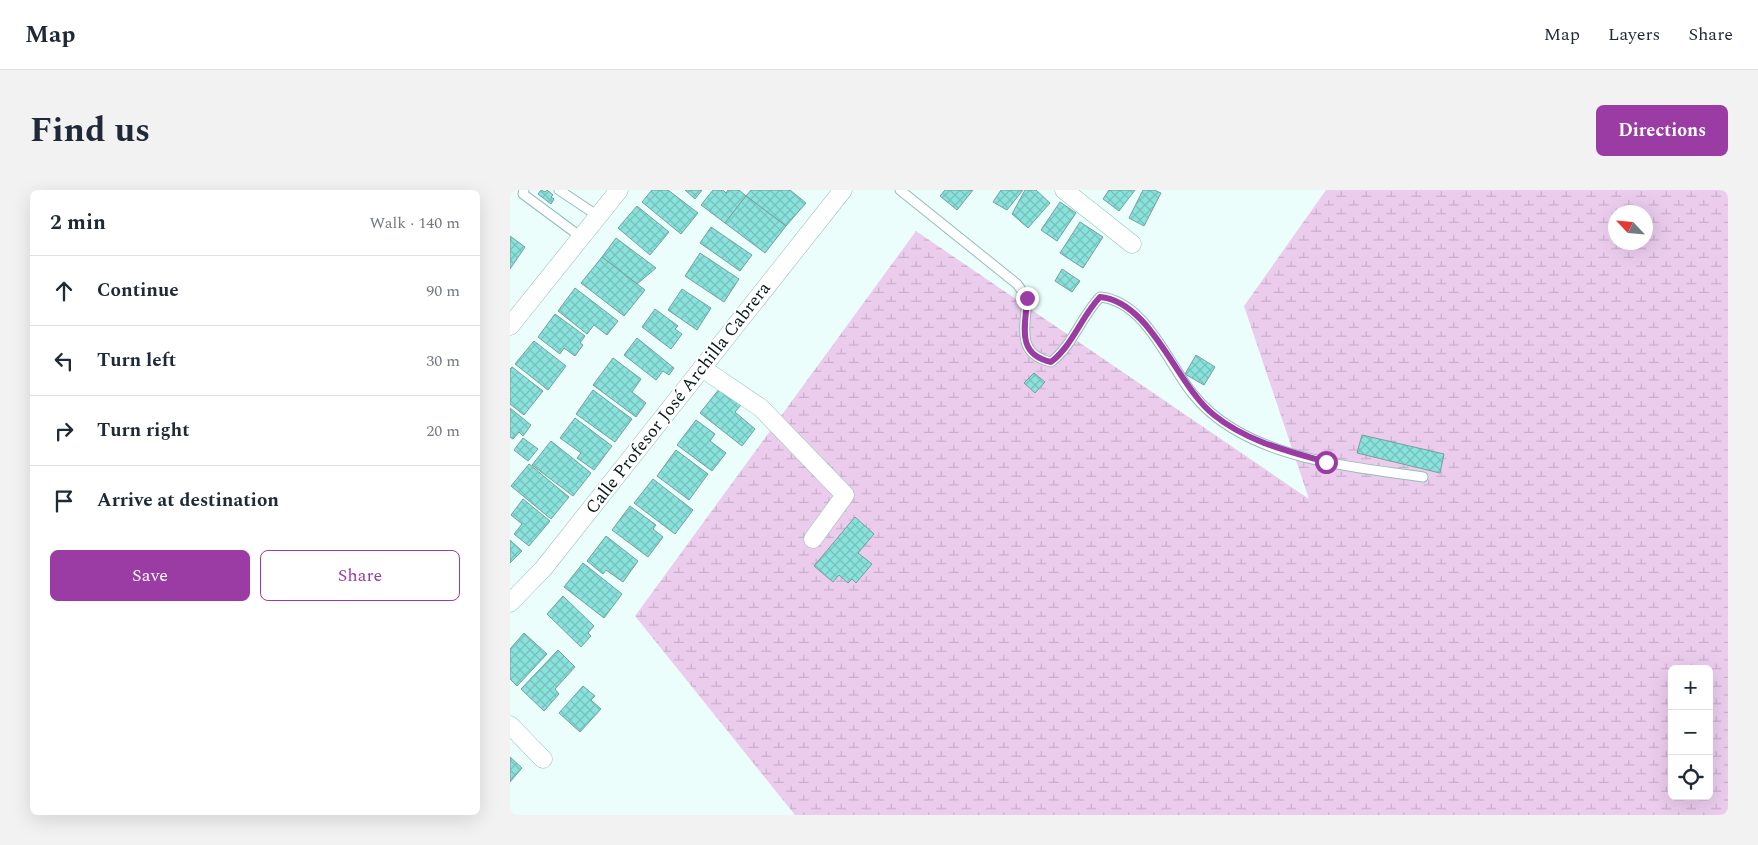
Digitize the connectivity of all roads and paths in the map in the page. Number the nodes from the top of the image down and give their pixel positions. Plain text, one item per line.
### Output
1 (524, 190) edge
2 (559, 190) edge
3 (619, 190) edge
4 (843, 190) edge
5 (900, 190) edge
6 (1064, 190) edge
7 (598, 216) junction
8 (581, 237) junction
9 (1132, 244) dead end
10 (510, 326) edge
11 (702, 368) junction
12 (1423, 477) dead end
13 (813, 539) dead end
14 (510, 603) edge
15 (510, 725) edge
16 (543, 760) dead end

1 - 8 lane
2 - 7 lane
3 - 7 street
4 - 11 street, Calle Profesor José Archilla Cabrera
5 - 12 lane
6 - 9 street
7 - 8 street
8 - 10 street
11 - 13 street
11 - 14 street, Calle Profesor José Archilla Cabrera
15 - 16 street

